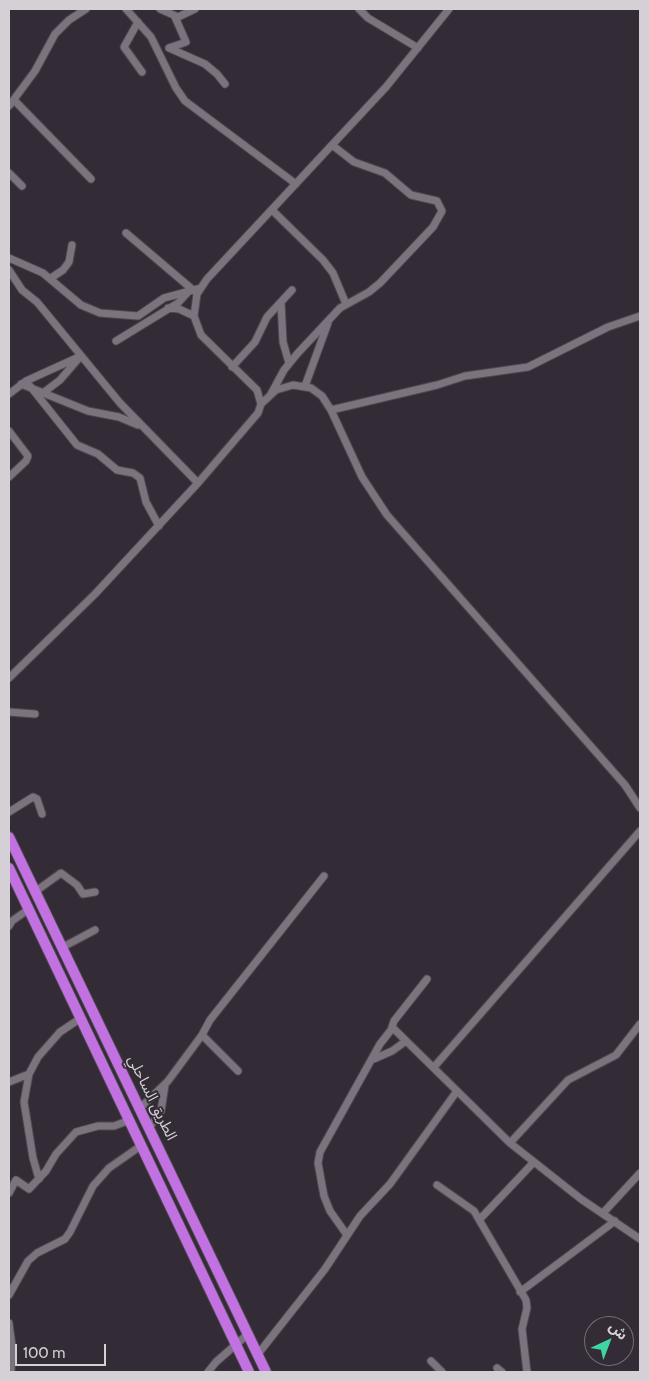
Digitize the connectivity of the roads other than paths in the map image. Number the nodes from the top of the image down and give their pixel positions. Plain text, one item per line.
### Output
1 (86, 9) edge
2 (126, 9) edge
3 (160, 9) edge
4 (196, 9) edge
5 (360, 9) edge
6 (449, 9) edge
7 (184, 12) edge
8 (175, 17) junction
9 (138, 22) junction
10 (169, 48) junction
11 (418, 48) junction
12 (159, 51) junction
13 (142, 72) dead end
14 (224, 84) dead end
15 (14, 100) junction
16 (9, 106) edge
17 (332, 145) junction
18 (9, 173) edge
19 (91, 179) dead end
20 (296, 184) junction
21 (22, 186) dead end
22 (272, 210) junction
23 (126, 233) dead end
24 (72, 245) dead end
25 (9, 258) edge
26 (9, 270) edge
27 (51, 278) junction
28 (194, 289) junction
29 (292, 290) dead end
30 (281, 302) junction
31 (346, 304) junction
32 (168, 308) junction
33 (194, 316) junction
34 (640, 316) edge
35 (329, 320) junction
36 (116, 341) dead end
37 (80, 356) junction
38 (290, 363) junction
39 (232, 367) junction
40 (21, 384) junction
41 (30, 386) junction
42 (305, 386) junction
43 (43, 393) junction
44 (9, 394) edge
45 (271, 394) junction
46 (260, 404) junction
47 (331, 410) junction
48 (143, 427) junction
49 (9, 430) edge
50 (9, 477) edge
51 (198, 483) junction
52 (159, 526) junction
53 (9, 678) edge
54 (9, 712) edge
55 (36, 714) dead end
56 (640, 808) edge
57 (9, 812) edge
58 (42, 814) dead end
59 (640, 831) edge
60 (9, 837) edge
61 (9, 868) edge
62 (324, 876) dead end
63 (36, 891) junction
64 (96, 892) dead end
65 (29, 910) junction
66 (9, 926) edge
67 (95, 930) dead end
68 (63, 947) junction
69 (427, 979) dead end
70 (81, 1018) junction
71 (640, 1024) edge
72 (393, 1028) junction
73 (202, 1035) junction
74 (406, 1040) junction
75 (374, 1059) junction
76 (434, 1067) junction
77 (238, 1071) dead end
78 (29, 1074) junction
79 (9, 1082) edge
80 (165, 1085) junction
81 (456, 1091) junction
82 (140, 1108) junction
83 (130, 1120) junction
84 (149, 1128) junction
85 (510, 1143) junction
86 (142, 1146) junction
87 (533, 1163) junction
88 (640, 1173) edge
89 (40, 1179) junction
90 (437, 1185) dead end
91 (9, 1193) edge
92 (603, 1213) junction
93 (480, 1219) junction
94 (615, 1221) junction
95 (348, 1235) junction
96 (640, 1239) edge
97 (520, 1292) junction
98 (9, 1295) edge
99 (9, 1323) edge
100 (248, 1334) junction
101 (236, 1344) junction
102 (258, 1354) junction
103 (430, 1361) dead end
104 (12, 1372) edge
105 (208, 1372) edge
106 (249, 1372) edge
107 (266, 1372) edge
108 (442, 1372) edge
109 (527, 1372) edge

1 - 15 street
2 - 9 street
3 - 8 street
4 - 7 street
5 - 11 street
6 - 11 street
7 - 8 street
8 - 10 street
9 - 12 street
9 - 13 street
10 - 12 street
10 - 14 street
11 - 17 street
12 - 20 street
15 - 16 street
15 - 19 street
17 - 20 street
17 - 31 street
18 - 21 street
20 - 22 street
22 - 28 street
22 - 31 street
23 - 28 street
24 - 27 street
25 - 27 street
26 - 37 street
27 - 28 street
28 - 32 street
28 - 33 street
29 - 30 street
30 - 38 street
30 - 39 street
31 - 35 street
32 - 33 street
32 - 36 street
33 - 39 street
34 - 47 street
35 - 38 street
35 - 42 street
37 - 40 street
37 - 43 street
37 - 48 street
38 - 45 street
39 - 46 street
40 - 41 street
40 - 44 street
41 - 43 street
41 - 52 street
42 - 45 street
42 - 47 street
43 - 48 street
45 - 46 street
46 - 51 street
47 - 56 street
48 - 51 street
49 - 50 street
51 - 52 street
52 - 53 street
54 - 55 street
57 - 58 street
59 - 76 street
60 - 63 highway, الطريق الساحلي
61 - 65 highway, الطريق الساحلي
62 - 73 street
63 - 64 street
63 - 68 highway, الطريق الساحلي
65 - 66 street
65 - 70 highway, الطريق الساحلي
67 - 68 street
68 - 82 highway, الطريق الساحلي
69 - 72 street
70 - 78 street
70 - 83 highway, الطريق الساحلي
71 - 85 street
72 - 74 street
72 - 75 street
73 - 77 street
73 - 80 street
74 - 75 street
74 - 76 street
75 - 95 street
76 - 81 street
78 - 79 street
78 - 89 street
80 - 82 street
80 - 84 street
81 - 85 street
81 - 95 street
82 - 84 highway, الطريق الساحلي
83 - 86 highway, الطريق الساحلي
83 - 89 street
84 - 100 highway, الطريق الساحلي
85 - 87 street
86 - 98 street
86 - 101 highway, الطريق الساحلي
87 - 92 street
87 - 93 street
88 - 92 street
89 - 91 street
90 - 93 street
92 - 94 street
93 - 97 street
94 - 96 street
94 - 97 street
95 - 102 street
97 - 109 street
99 - 104 street
100 - 101 street
100 - 102 highway, الطريق الساحلي
101 - 105 street
101 - 106 highway, الطريق الساحلي
102 - 107 highway, الطريق الساحلي
103 - 108 street

